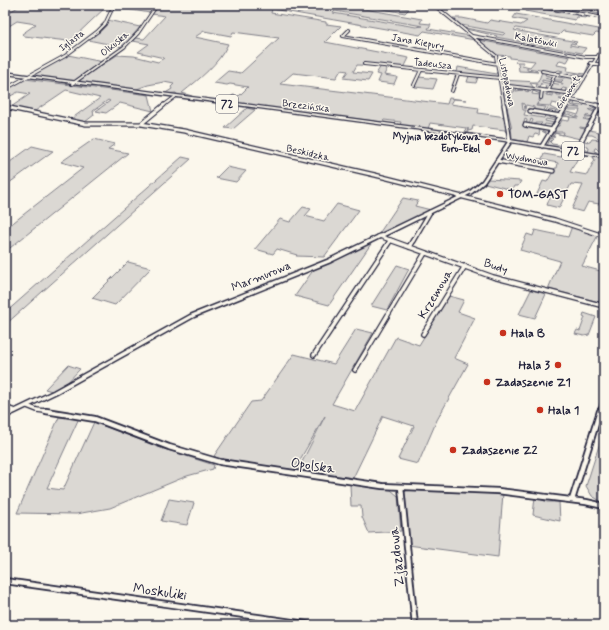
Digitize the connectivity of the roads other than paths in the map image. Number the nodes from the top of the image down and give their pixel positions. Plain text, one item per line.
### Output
1 (114, 5) edge
2 (157, 5) edge
3 (434, 5) edge
4 (530, 5) edge
5 (570, 5) edge
6 (604, 11) edge
7 (604, 18) edge
8 (349, 30) dead end
9 (472, 36) junction
10 (604, 46) edge
11 (597, 57) junction
12 (364, 64) dead end
13 (498, 64) junction
14 (592, 64) junction
15 (604, 65) edge
16 (421, 70) junction
17 (542, 71) dead end
18 (5, 73) edge
19 (555, 73) junction
20 (458, 74) junction
21 (26, 77) junction
22 (500, 78) junction
23 (584, 79) junction
24 (72, 84) junction
25 (501, 84) junction
26 (414, 85) dead end
27 (5, 89) edge
28 (542, 90) junction
29 (549, 90) junction
30 (452, 91) dead end
31 (575, 94) junction
32 (174, 97) junction
33 (541, 98) dead end
34 (571, 100) junction
35 (600, 106) junction
36 (5, 107) edge
37 (604, 107) edge
38 (530, 111) dead end
39 (561, 116) junction
40 (141, 124) junction
41 (525, 125) dead end
42 (552, 130) junction
43 (510, 141) junction
44 (542, 146) junction
45 (578, 147) dead end
46 (604, 156) edge
47 (497, 161) junction
48 (553, 171) dead end
49 (461, 197) junction
50 (430, 212) junction
51 (379, 236) junction
52 (604, 236) edge
53 (390, 241) junction
54 (409, 247) junction
55 (425, 253) junction
56 (465, 266) junction
57 (604, 307) edge
58 (423, 334) dead end
59 (314, 355) dead end
60 (355, 370) dead end
61 (604, 400) edge
62 (27, 406) junction
63 (5, 407) edge
64 (15, 411) junction
65 (5, 416) edge
66 (401, 487) junction
67 (572, 500) junction
68 (604, 506) edge
69 (5, 581) edge
70 (312, 625) edge
71 (415, 625) edge

1 - 21 street, Iglasta
2 - 24 street, Olkuska
3 - 9 street, Listopadowa
4 - 7 street
5 - 6 street
8 - 13 street, Jana Kiepury
9 - 11 street, Kalatówki
9 - 13 street, Listopadowa
10 - 11 street, Giewont
11 - 14 street, Giewont
12 - 16 street, Tadeusza
13 - 22 street, Listopadowa
14 - 15 street
14 - 23 street, Giewont
16 - 20 street, Tadeusza
16 - 26 street
17 - 19 street
18 - 21 main road, Brzezińska / 72
19 - 23 street
19 - 29 street
20 - 22 street, Tadeusza
20 - 30 street
21 - 24 main road, Brzezińska / 72
21 - 27 street, Iglasta
22 - 25 street, Listopadowa
23 - 31 street, Giewont
24 - 32 main road, Brzezińska / 72
25 - 28 street
25 - 43 street, Listopadowa
28 - 29 street
28 - 33 street
29 - 31 street
31 - 34 street, Giewont
32 - 40 street
32 - 43 main road, Brzezińska / 72
34 - 35 street
34 - 39 street, Giewont
35 - 37 street
35 - 45 street
36 - 40 street, Beskidzka
38 - 39 street
39 - 42 street, Giewont
40 - 49 street, Beskidzka
41 - 42 street
42 - 44 street, Giewont
43 - 44 main road, Brzezińska / 72
43 - 47 street, Marmurowa
44 - 46 main road, Brzezińska / 72
47 - 48 street, Wydmowa
47 - 49 street, Marmurowa
49 - 50 street, Marmurowa
49 - 52 street, Beskidzka
50 - 51 street, Marmurowa
50 - 54 street
51 - 53 street, Budy
51 - 62 street, Marmurowa
53 - 54 street, Budy
53 - 59 street
54 - 55 street, Budy
55 - 56 street, Budy
55 - 60 street
56 - 57 street, Budy
56 - 58 street, Krzemowa
61 - 67 street
62 - 64 street, Marmurowa
62 - 66 street, Opolska
63 - 64 street
64 - 65 street, Marmurowa
66 - 67 street, Opolska
66 - 71 street, Zjazdowa
67 - 68 street, Opolska
69 - 70 street, Moskuliki

